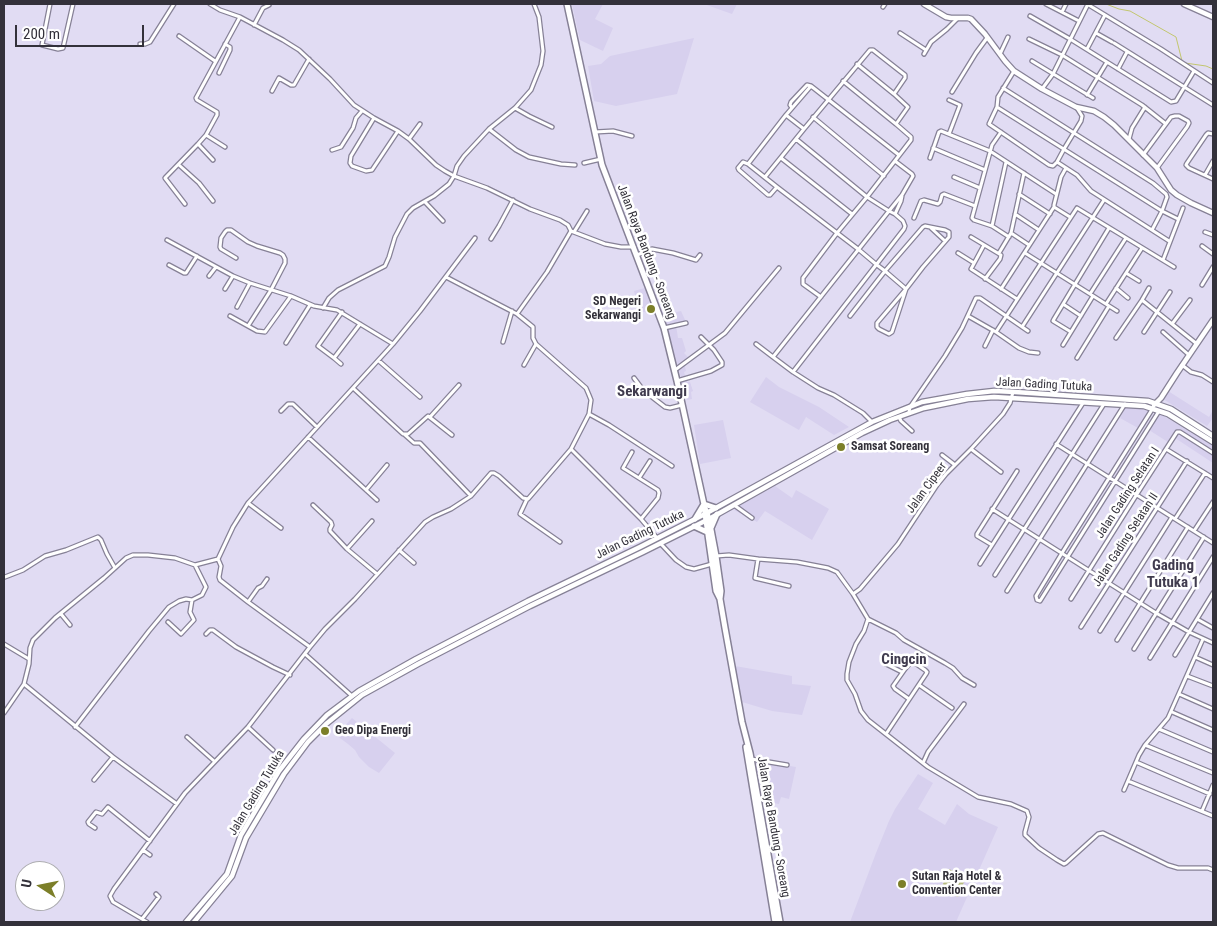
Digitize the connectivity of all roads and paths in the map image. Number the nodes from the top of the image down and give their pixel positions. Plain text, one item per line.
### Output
1 (50, 4) edge
2 (73, 4) edge
3 (80, 4) edge
4 (174, 4) edge
5 (210, 4) edge
6 (534, 4) edge
7 (567, 4) edge
8 (924, 4) edge
9 (1046, 4) edge
10 (1066, 4) edge
11 (1087, 4) edge
12 (1184, 4) edge
13 (269, 5) edge
14 (1062, 12) junction
15 (1105, 15) junction
16 (1030, 16) dead end
17 (240, 17) junction
18 (1213, 17) edge
19 (958, 18) junction
20 (1079, 21) junction
21 (254, 25) junction
22 (900, 33) dead end
23 (1096, 33) junction
24 (179, 36) dead end
25 (1008, 37) dead end
26 (987, 38) junction
27 (1029, 39) dead end
28 (1070, 39) junction
29 (140, 44) dead end
30 (225, 44) junction
31 (926, 50) junction
32 (1087, 50) junction
33 (1128, 52) junction
34 (924, 54) dead end
35 (1000, 55) junction
36 (1062, 56) junction
37 (309, 60) junction
38 (215, 61) junction
39 (1032, 61) dead end
40 (1107, 62) junction
41 (857, 64) junction
42 (1118, 69) junction
43 (1014, 71) junction
44 (1194, 71) junction
45 (218, 74) dead end
46 (1053, 74) junction
47 (1097, 78) junction
48 (843, 81) junction
49 (1213, 83) edge
50 (1184, 87) junction
51 (1003, 88) junction
52 (1042, 88) junction
53 (272, 91) dead end
54 (952, 92) dead end
55 (894, 94) junction
56 (1087, 95) junction
57 (1093, 98) dead end
58 (828, 99) junction
59 (950, 100) dead end
60 (1213, 105) edge
61 (997, 107) junction
62 (1076, 107) junction
63 (1145, 108) junction
64 (517, 109) junction
65 (362, 111) junction
66 (786, 115) junction
67 (813, 117) junction
68 (374, 118) junction
69 (420, 124) dead end
70 (896, 124) junction
71 (1166, 124) junction
72 (552, 126) dead end
73 (804, 129) junction
74 (398, 131) junction
75 (491, 131) junction
76 (596, 132) junction
77 (1001, 132) junction
78 (1075, 133) junction
79 (949, 134) junction
80 (1213, 134) edge
81 (206, 135) junction
82 (632, 136) dead end
83 (408, 139) junction
84 (796, 139) junction
85 (1128, 140) junction
86 (198, 144) junction
87 (225, 147) dead end
88 (933, 148) junction
89 (1064, 148) junction
90 (332, 150) dead end
91 (990, 151) junction
92 (1143, 155) junction
93 (899, 156) junction
94 (781, 158) junction
95 (930, 158) dead end
96 (601, 159) junction
97 (213, 160) dead end
98 (895, 160) junction
99 (1213, 161) edge
100 (1006, 162) junction
101 (1057, 162) junction
102 (584, 163) dead end
103 (179, 164) junction
104 (748, 164) junction
105 (575, 165) dead end
106 (1066, 168) junction
107 (1157, 168) junction
108 (985, 170) junction
109 (1024, 174) junction
110 (1205, 175) junction
111 (884, 176) junction
112 (456, 177) junction
113 (765, 177) junction
114 (954, 177) dead end
115 (1213, 180) edge
116 (777, 186) junction
117 (980, 188) junction
118 (1019, 194) junction
119 (1056, 194) junction
120 (902, 195) junction
121 (867, 197) junction
122 (513, 200) junction
123 (1104, 200) junction
124 (213, 201) dead end
125 (426, 203) junction
126 (185, 204) dead end
127 (975, 206) junction
128 (1054, 207) junction
129 (1183, 208) dead end
130 (889, 211) junction
131 (1162, 211) junction
132 (587, 212) dead end
133 (1213, 213) edge
134 (852, 214) junction
135 (895, 214) junction
136 (1015, 214) junction
137 (1050, 214) junction
138 (1070, 217) junction
139 (1092, 217) junction
140 (914, 218) dead end
141 (1178, 220) junction
142 (443, 221) dead end
143 (992, 226) junction
144 (931, 228) junction
145 (1109, 228) junction
146 (1039, 230) junction
147 (1152, 230) junction
148 (572, 231) junction
149 (1205, 232) dead end
150 (837, 233) junction
151 (1010, 235) junction
152 (1213, 235) edge
153 (971, 237) dead end
154 (475, 238) dead end
155 (491, 238) dead end
156 (1126, 238) junction
157 (167, 240) dead end
158 (945, 241) junction
159 (1170, 241) junction
160 (984, 245) junction
161 (1029, 245) junction
162 (1202, 246) dead end
163 (634, 247) junction
164 (1142, 248) junction
165 (858, 249) junction
166 (958, 253) dead end
167 (999, 253) junction
168 (1025, 253) junction
169 (1213, 254) edge
170 (637, 255) junction
171 (700, 255) dead end
172 (197, 256) junction
173 (236, 258) dead end
174 (1162, 260) junction
175 (974, 262) junction
176 (1040, 263) junction
177 (170, 265) dead end
178 (877, 265) junction
179 (216, 266) junction
180 (1174, 267) dead end
181 (1213, 267) edge
182 (778, 268) dead end
183 (885, 271) junction
184 (1057, 273) junction
185 (1126, 273) junction
186 (209, 276) dead end
187 (233, 276) junction
188 (446, 277) junction
189 (985, 279) junction
190 (1139, 281) dead end
191 (250, 283) junction
192 (1075, 284) junction
193 (1202, 285) dead end
194 (1116, 288) junction
195 (1149, 288) dead end
196 (225, 289) dead end
197 (906, 289) junction
198 (1001, 289) junction
199 (271, 290) junction
200 (1170, 292) dead end
201 (1092, 295) junction
202 (290, 296) junction
203 (821, 296) junction
204 (1128, 298) dead end
205 (1017, 299) junction
206 (1142, 300) junction
207 (1190, 300) dead end
208 (1063, 304) junction
209 (310, 305) junction
210 (1107, 305) junction
211 (237, 306) dead end
212 (324, 308) junction
213 (512, 311) junction
214 (1116, 311) dead end
215 (342, 312) junction
216 (1157, 312) junction
217 (517, 314) junction
218 (230, 316) dead end
219 (850, 316) dead end
220 (968, 316) junction
221 (1006, 316) junction
222 (1081, 316) junction
223 (1213, 320) edge
224 (686, 323) dead end
225 (360, 324) junction
226 (1172, 324) junction
227 (248, 326) junction
228 (1022, 327) junction
229 (664, 328) junction
230 (994, 331) junction
231 (1028, 331) dead end
232 (1071, 332) junction
233 (1144, 332) dead end
234 (1163, 332) dead end
235 (701, 337) dead end
236 (1116, 338) dead end
237 (503, 342) dead end
238 (286, 343) dead end
239 (393, 344) junction
240 (536, 344) junction
241 (756, 344) dead end
242 (1197, 344) junction
243 (710, 345) junction
244 (1064, 345) dead end
245 (985, 346) dead end
246 (1038, 353) dead end
247 (1189, 356) junction
248 (773, 357) junction
249 (334, 358) junction
250 (1077, 358) dead end
251 (378, 361) junction
252 (341, 364) dead end
253 (524, 365) dead end
254 (1182, 365) junction
255 (674, 371) junction
256 (793, 372) junction
257 (634, 378) dead end
258 (677, 381) junction
259 (1213, 382) edge
260 (459, 384) dead end
261 (353, 388) junction
262 (1012, 395) junction
263 (420, 397) dead end
264 (1161, 398) junction
265 (1083, 403) junction
266 (1104, 404) junction
267 (1125, 404) junction
268 (682, 405) junction
269 (1161, 405) junction
270 (1154, 406) junction
271 (281, 410) dead end
272 (909, 410) junction
273 (1159, 410) junction
274 (589, 414) junction
275 (899, 416) junction
276 (430, 417) junction
277 (872, 422) junction
278 (317, 427) junction
279 (912, 431) dead end
280 (404, 434) junction
281 (452, 435) dead end
282 (1213, 436) edge
283 (308, 437) junction
284 (1213, 442) edge
285 (1056, 444) junction
286 (1129, 446) junction
287 (571, 449) junction
288 (971, 449) junction
289 (1166, 449) junction
290 (1134, 450) junction
291 (632, 452) dead end
292 (821, 452) junction
293 (1213, 453) edge
294 (1072, 454) junction
295 (942, 455) dead end
296 (650, 461) dead end
297 (1187, 461) junction
298 (1088, 464) junction
299 (386, 465) dead end
300 (955, 465) junction
301 (672, 466) dead end
302 (1017, 471) dead end
303 (1001, 472) dead end
304 (1205, 472) junction
305 (639, 478) junction
306 (1109, 478) junction
307 (1213, 478) edge
308 (1115, 481) junction
309 (366, 490) junction
310 (1137, 494) junction
311 (471, 496) junction
312 (527, 499) junction
313 (378, 500) dead end
314 (1213, 502) edge
315 (248, 503) junction
316 (313, 505) dead end
317 (734, 505) junction
318 (716, 508) junction
319 (1157, 508) junction
320 (992, 509) junction
321 (706, 513) junction
322 (717, 514) junction
323 (752, 518) dead end
324 (1173, 518) junction
325 (641, 519) junction
326 (695, 519) junction
327 (372, 520) dead end
328 (1009, 520) junction
329 (1082, 521) junction
330 (1088, 525) junction
331 (694, 526) junction
332 (1188, 527) junction
333 (281, 528) dead end
334 (1024, 530) junction
335 (709, 531) junction
336 (1194, 531) junction
337 (1204, 537) junction
338 (657, 538) junction
339 (1040, 540) junction
340 (560, 542) dead end
341 (1213, 542) edge
342 (660, 543) junction
343 (992, 546) junction
344 (348, 548) junction
345 (399, 550) junction
346 (1062, 553) junction
347 (716, 556) junction
348 (1068, 557) junction
349 (1213, 557) edge
350 (218, 559) junction
351 (758, 559) junction
352 (414, 563) dead end
353 (712, 564) junction
354 (980, 564) dead end
355 (195, 565) junction
356 (115, 568) junction
357 (1089, 570) junction
358 (377, 574) junction
359 (995, 575) dead end
360 (6, 577) dead end
361 (267, 579) dead end
362 (1109, 583) junction
363 (789, 586) dead end
364 (1007, 591) dead end
365 (1124, 593) junction
366 (1213, 593) edge
367 (853, 594) junction
368 (720, 599) junction
369 (1071, 599) dead end
370 (192, 600) junction
371 (248, 602) junction
372 (1140, 603) junction
373 (1156, 613) junction
374 (60, 614) junction
375 (868, 619) junction
376 (1197, 619) junction
377 (168, 622) dead end
378 (1172, 622) junction
379 (70, 625) dead end
380 (1081, 627) dead end
381 (1213, 628) edge
382 (1100, 631) dead end
383 (1189, 632) junction
384 (206, 634) dead end
385 (1203, 639) junction
386 (1118, 640) dead end
387 (456, 641) junction
388 (1213, 643) edge
389 (4, 644) edge
390 (310, 647) junction
391 (1134, 648) dead end
392 (305, 654) junction
393 (1175, 655) dead end
394 (1194, 657) junction
395 (1150, 658) dead end
396 (29, 659) junction
397 (884, 663) dead end
398 (1213, 664) edge
399 (902, 672) junction
400 (290, 675) junction
401 (1187, 676) junction
402 (24, 684) junction
403 (919, 685) junction
404 (974, 685) dead end
405 (1213, 686) edge
406 (1179, 694) junction
407 (352, 696) junction
408 (909, 699) junction
409 (964, 704) dead end
410 (952, 708) dead end
411 (1213, 709) edge
412 (1172, 712) junction
413 (4, 713) edge
414 (75, 727) junction
415 (248, 727) junction
416 (1159, 729) junction
417 (1213, 730) edge
418 (886, 734) junction
419 (745, 736) junction
420 (187, 737) dead end
421 (1145, 745) junction
422 (273, 750) dead end
423 (1213, 752) edge
424 (113, 757) junction
425 (751, 759) junction
426 (214, 761) junction
427 (1136, 762) junction
428 (923, 763) junction
429 (787, 765) dead end
430 (1213, 773) edge
431 (94, 780) dead end
432 (1128, 781) junction
433 (1213, 786) edge
434 (1124, 790) dead end
435 (1210, 794) junction
436 (177, 804) junction
437 (1202, 811) junction
438 (1213, 816) edge
439 (95, 828) dead end
440 (150, 841) junction
441 (143, 850) junction
442 (150, 855) dead end
443 (1213, 870) edge
444 (156, 894) dead end
445 (142, 919) junction
446 (147, 922) edge
447 (186, 922) edge
448 (194, 922) edge
449 (776, 922) edge
450 (780, 922) edge

1 - 2 street
2 - 3 street
4 - 29 street
5 - 17 street
6 - 64 street
7 - 76 main road, Jalan Raya Bandung - Soreang
8 - 19 main road
9 - 14 street
10 - 14 street
11 - 15 street
11 - 20 street
12 - 18 main road
13 - 21 street
14 - 20 street
15 - 23 street
15 - 44 street
16 - 28 street
17 - 21 street
17 - 30 street
19 - 26 main road
19 - 31 street
20 - 28 street
21 - 37 street
22 - 31 street
23 - 32 street
23 - 33 street
24 - 38 street
25 - 35 street
26 - 35 main road
26 - 54 street
27 - 36 street
28 - 32 street
28 - 36 street
30 - 38 street
30 - 45 street
31 - 34 street
32 - 40 street
33 - 42 street
33 - 50 street
35 - 43 main road
36 - 46 street
36 - 47 street
37 - 53 street
37 - 65 street
38 - 81 street
39 - 46 street
40 - 42 street
40 - 47 street
41 - 48 street
41 - 55 street
41 - 55 street
42 - 50 street
43 - 51 street
43 - 52 main road
44 - 49 street
44 - 50 street
46 - 52 street
46 - 56 street
47 - 56 street
47 - 63 street
48 - 58 street
48 - 70 street
50 - 60 street
51 - 61 street
51 - 78 street
52 - 62 main road
55 - 70 street
56 - 57 street
58 - 66 street
58 - 67 street
58 - 93 street
59 - 79 street
61 - 77 street
61 - 89 street
62 - 78 street
62 - 85 main road
63 - 71 street
63 - 85 street
64 - 72 street
64 - 75 street
65 - 68 street
65 - 90 street
66 - 73 street
66 - 104 street
67 - 73 street
67 - 111 street
68 - 74 street
68 - 74 street
69 - 83 street
70 - 93 street
71 - 92 street
71 - 107 street
73 - 84 street
74 - 83 street
75 - 105 street
75 - 112 street
76 - 82 street
76 - 96 main road, Jalan Raya Bandung - Soreang
77 - 91 street
77 - 101 street
78 - 89 street
78 - 131 street
79 - 88 street
79 - 91 street
80 - 110 street
81 - 86 street
81 - 87 street
83 - 112 street
84 - 94 street
84 - 121 street
85 - 92 main road
86 - 97 street
86 - 103 street
88 - 95 street
88 - 108 street
89 - 101 street
89 - 131 street
91 - 100 street
91 - 108 street
92 - 107 main road
93 - 98 street
94 - 113 street
94 - 134 street
96 - 102 street
96 - 163 main road, Jalan Raya Bandung - Soreang
98 - 111 street
98 - 120 street
99 - 110 street
100 - 109 street
100 - 143 street
101 - 106 street
103 - 124 street
103 - 126 street
104 - 113 street
104 - 116 street
106 - 119 street
106 - 123 street
107 - 133 main road
108 - 117 street
109 - 118 street
109 - 119 street
110 - 115 street
111 - 121 street
112 - 122 street
112 - 125 street
113 - 116 street
114 - 117 street
116 - 150 street
117 - 127 street
118 - 136 street
118 - 137 street
119 - 128 street
120 - 130 street
120 - 135 street
121 - 130 street
121 - 134 street
122 - 148 street
122 - 155 street
123 - 139 street
123 - 147 street
125 - 142 street
125 - 212 street
127 - 140 street
127 - 143 street
128 - 137 street
128 - 138 street
129 - 141 street
130 - 135 street
130 - 165 street
131 - 141 street
131 - 147 street
132 - 148 street
134 - 150 street
135 - 178 street
136 - 146 street
136 - 151 street
137 - 146 street
138 - 139 street
138 - 176 street
139 - 145 street
139 - 184 street
141 - 159 street
143 - 151 street
144 - 158 street
144 - 158 street
144 - 183 street
145 - 156 street
145 - 192 street
146 - 161 street
147 - 159 street
148 - 163 street
148 - 217 street
149 - 152 street
150 - 165 street
150 - 203 street
151 - 161 street
151 - 167 street
153 - 160 street
154 - 188 street
156 - 164 street
156 - 201 street
157 - 172 street
158 - 197 street
159 - 174 street
160 - 167 street
160 - 175 street
161 - 168 street
162 - 169 street
163 - 170 main road, Jalan Raya Bandung - Soreang
164 - 174 street
164 - 185 street
165 - 178 street
165 - 203 street
166 - 175 street
167 - 189 street
168 - 176 street
168 - 198 street
170 - 171 street
170 - 229 main road, Jalan Raya Bandung - Soreang
172 - 177 street
172 - 179 street
173 - 199 street
174 - 180 street
175 - 189 street
176 - 184 street
176 - 205 street
178 - 183 street
178 - 256 street
179 - 186 street
179 - 187 street
181 - 193 street
182 - 243 street
183 - 197 street
183 - 219 street
184 - 192 street
184 - 228 street
185 - 190 street
185 - 194 street
187 - 191 street
187 - 196 street
188 - 213 street
188 - 239 street
189 - 198 street
191 - 199 street
191 - 211 street
192 - 201 street
192 - 208 street
194 - 204 street
194 - 210 street
195 - 206 street
197 - 197 street
198 - 205 street
199 - 202 street
199 - 227 street
200 - 216 street
201 - 210 street
201 - 222 street
202 - 209 street
202 - 227 street
203 - 248 street
205 - 221 street
206 - 216 street
206 - 236 street
207 - 226 street
208 - 222 street
208 - 232 street
209 - 212 street
209 - 238 street
210 - 214 street
210 - 250 street
212 - 215 street
213 - 217 street
213 - 237 street
215 - 225 street
215 - 249 street
216 - 226 street
216 - 233 street
217 - 240 street
218 - 227 street
220 - 221 street
220 - 230 street
220 - 272 street
221 - 228 street
221 - 230 street
222 - 232 street
223 - 242 main road
224 - 229 street
225 - 239 street
225 - 249 street
226 - 242 street
228 - 231 street
229 - 255 main road, Jalan Raya Bandung - Soreang
230 - 245 street
230 - 246 street
232 - 244 street
234 - 247 street
235 - 243 street
239 - 251 street
240 - 253 street
240 - 274 street
241 - 248 street
242 - 247 main road
243 - 255 street
243 - 258 street
247 - 254 main road
248 - 256 street
249 - 252 street
251 - 261 street
251 - 263 street
254 - 259 street
254 - 264 main road
255 - 258 main road, Jalan Raya Bandung - Soreang
256 - 277 street
257 - 268 street
258 - 268 main road, Jalan Raya Bandung - Soreang
260 - 276 street
261 - 278 street
261 - 280 street
262 - 265 main road, Jalan Gading Tutuka
262 - 270 main road, Jalan Gading Tutuka
262 - 272 main road, Jalan Gading Tutuka
262 - 288 street, Jalan Cipeer
264 - 269 main road
264 - 270 main road
265 - 266 main road, Jalan Gading Tutuka
265 - 285 street
266 - 267 main road, Jalan Gading Tutuka
266 - 294 street
267 - 270 main road, Jalan Gading Tutuka
267 - 298 street
268 - 321 main road, Jalan Raya Bandung - Soreang
269 - 270 main road, Jalan Gading Tutuka
269 - 273 main road
269 - 282 main road, Jalan Gading Tutuka
270 - 273 main road, Jalan Gading Tutuka
270 - 286 street
271 - 278 street
272 - 275 main road, Jalan Gading Tutuka
272 - 277 main road, Jalan Gading Tutuka
273 - 284 main road, Jalan Gading Tutuka
273 - 290 street
274 - 287 street
274 - 301 street
275 - 279 street
275 - 292 main road, Jalan Gading Tutuka
276 - 280 street
276 - 281 street
277 - 292 main road, Jalan Gading Tutuka
278 - 283 street
280 - 311 street
283 - 309 street
283 - 315 street
285 - 294 street
285 - 328 street
286 - 290 street
286 - 306 street
287 - 312 street
287 - 325 street
288 - 300 street, Jalan Cipeer
288 - 303 street
289 - 293 street, Jalan Gading Selatan I
289 - 297 street
289 - 310 street, Jalan Gading Selatan I
290 - 308 street
291 - 305 street
292 - 317 main road, Jalan Gading Tutuka
292 - 318 main road, Jalan Gading Tutuka
294 - 298 street
294 - 334 street
295 - 300 street
296 - 305 street
297 - 304 street
297 - 319 street, Jalan Gading Selatan II
298 - 306 street
298 - 339 street
299 - 309 street
300 - 367 street, Jalan Cipeer
302 - 320 street
304 - 307 street
304 - 324 street
305 - 325 street
306 - 308 street
306 - 329 street
308 - 310 street
308 - 330 street
309 - 313 street
310 - 319 street
310 - 357 street, Jalan Gading Selatan I
311 - 312 street
311 - 345 street
312 - 340 street
314 - 336 street
315 - 333 street
315 - 350 street
316 - 344 street
317 - 322 main road, Jalan Gading Tutuka
317 - 323 street
318 - 321 main road
318 - 321 main road, Jalan Gading Tutuka
319 - 324 street
319 - 362 street, Jalan Gading Selatan II
320 - 328 street
320 - 343 street
321 - 322 main road, Jalan Gading Tutuka
321 - 326 main road
321 - 326 main road, Jalan Gading Tutuka
321 - 331 main road, Jalan Gading Tutuka
321 - 335 main road, Jalan Raya Bandung - Soreang
322 - 335 main road
324 - 332 street
324 - 365 street
325 - 338 street
326 - 338 main road, Jalan Gading Tutuka
327 - 344 street
328 - 334 street
328 - 343 street
329 - 330 street
329 - 346 street
330 - 348 street
331 - 335 main road
331 - 342 main road, Jalan Gading Tutuka
332 - 336 street
332 - 372 street
334 - 339 street
334 - 359 street
335 - 347 main road, Jalan Raya Bandung - Soreang
335 - 353 main road, Jalan Raya Bandung - Soreang
336 - 337 street
337 - 341 street
337 - 373 street
338 - 387 main road, Jalan Gading Tutuka
339 - 346 street
339 - 364 street
342 - 353 street
342 - 387 main road, Jalan Gading Tutuka
343 - 354 street
344 - 358 street
345 - 352 street
345 - 358 street
346 - 348 street
346 - 348 street
347 - 351 street
347 - 368 main road, Jalan Raya Bandung - Soreang
348 - 357 street
349 - 378 street
350 - 355 street
350 - 371 street
351 - 363 street
351 - 367 street
353 - 368 main road, Jalan Raya Bandung - Soreang
355 - 356 street
355 - 370 street
356 - 360 street
356 - 374 street
357 - 362 street
357 - 369 street, Jalan Gading Selatan I
358 - 390 street
361 - 371 street
362 - 365 street
362 - 380 street, Jalan Gading Selatan II
365 - 372 street
365 - 382 street
366 - 376 street
367 - 375 street
368 - 419 main road, Jalan Raya Bandung - Soreang
370 - 377 street
370 - 414 street
371 - 390 street
372 - 373 street
372 - 386 street
373 - 378 street
373 - 391 street
374 - 379 street
374 - 396 street
375 - 404 street
375 - 418 street
376 - 381 street
376 - 383 street
378 - 383 street
378 - 395 street
383 - 385 street
383 - 393 street
384 - 400 street
385 - 388 street
385 - 394 street
387 - 407 main road, Jalan Gading Tutuka
387 - 448 main road, Jalan Gading Tutuka
389 - 396 street
390 - 392 street
392 - 400 street
392 - 407 street
394 - 398 street
394 - 401 street
396 - 402 street
397 - 399 street
399 - 403 street
399 - 408 street
400 - 415 street
401 - 405 street
401 - 406 street
402 - 413 street
402 - 414 street
403 - 408 street
403 - 410 street
406 - 411 street
406 - 412 street
407 - 447 main road, Jalan Gading Tutuka
408 - 418 street
409 - 428 street
412 - 416 street
412 - 417 street
414 - 424 street
415 - 422 street
415 - 426 street
416 - 421 street
416 - 423 street
418 - 428 street
419 - 425 main road, Jalan Raya Bandung - Soreang
419 - 449 main road, Jalan Raya Bandung - Soreang
420 - 426 street
421 - 427 street
421 - 430 street
424 - 431 street
424 - 436 street
425 - 429 street
425 - 450 main road, Jalan Raya Bandung - Soreang
426 - 436 street
427 - 432 street
427 - 435 street
428 - 443 street
432 - 434 street
432 - 437 street
433 - 435 street
435 - 437 street
436 - 440 street
437 - 438 street
439 - 440 street
440 - 441 street
441 - 442 street
441 - 445 street
444 - 445 street
445 - 446 street

